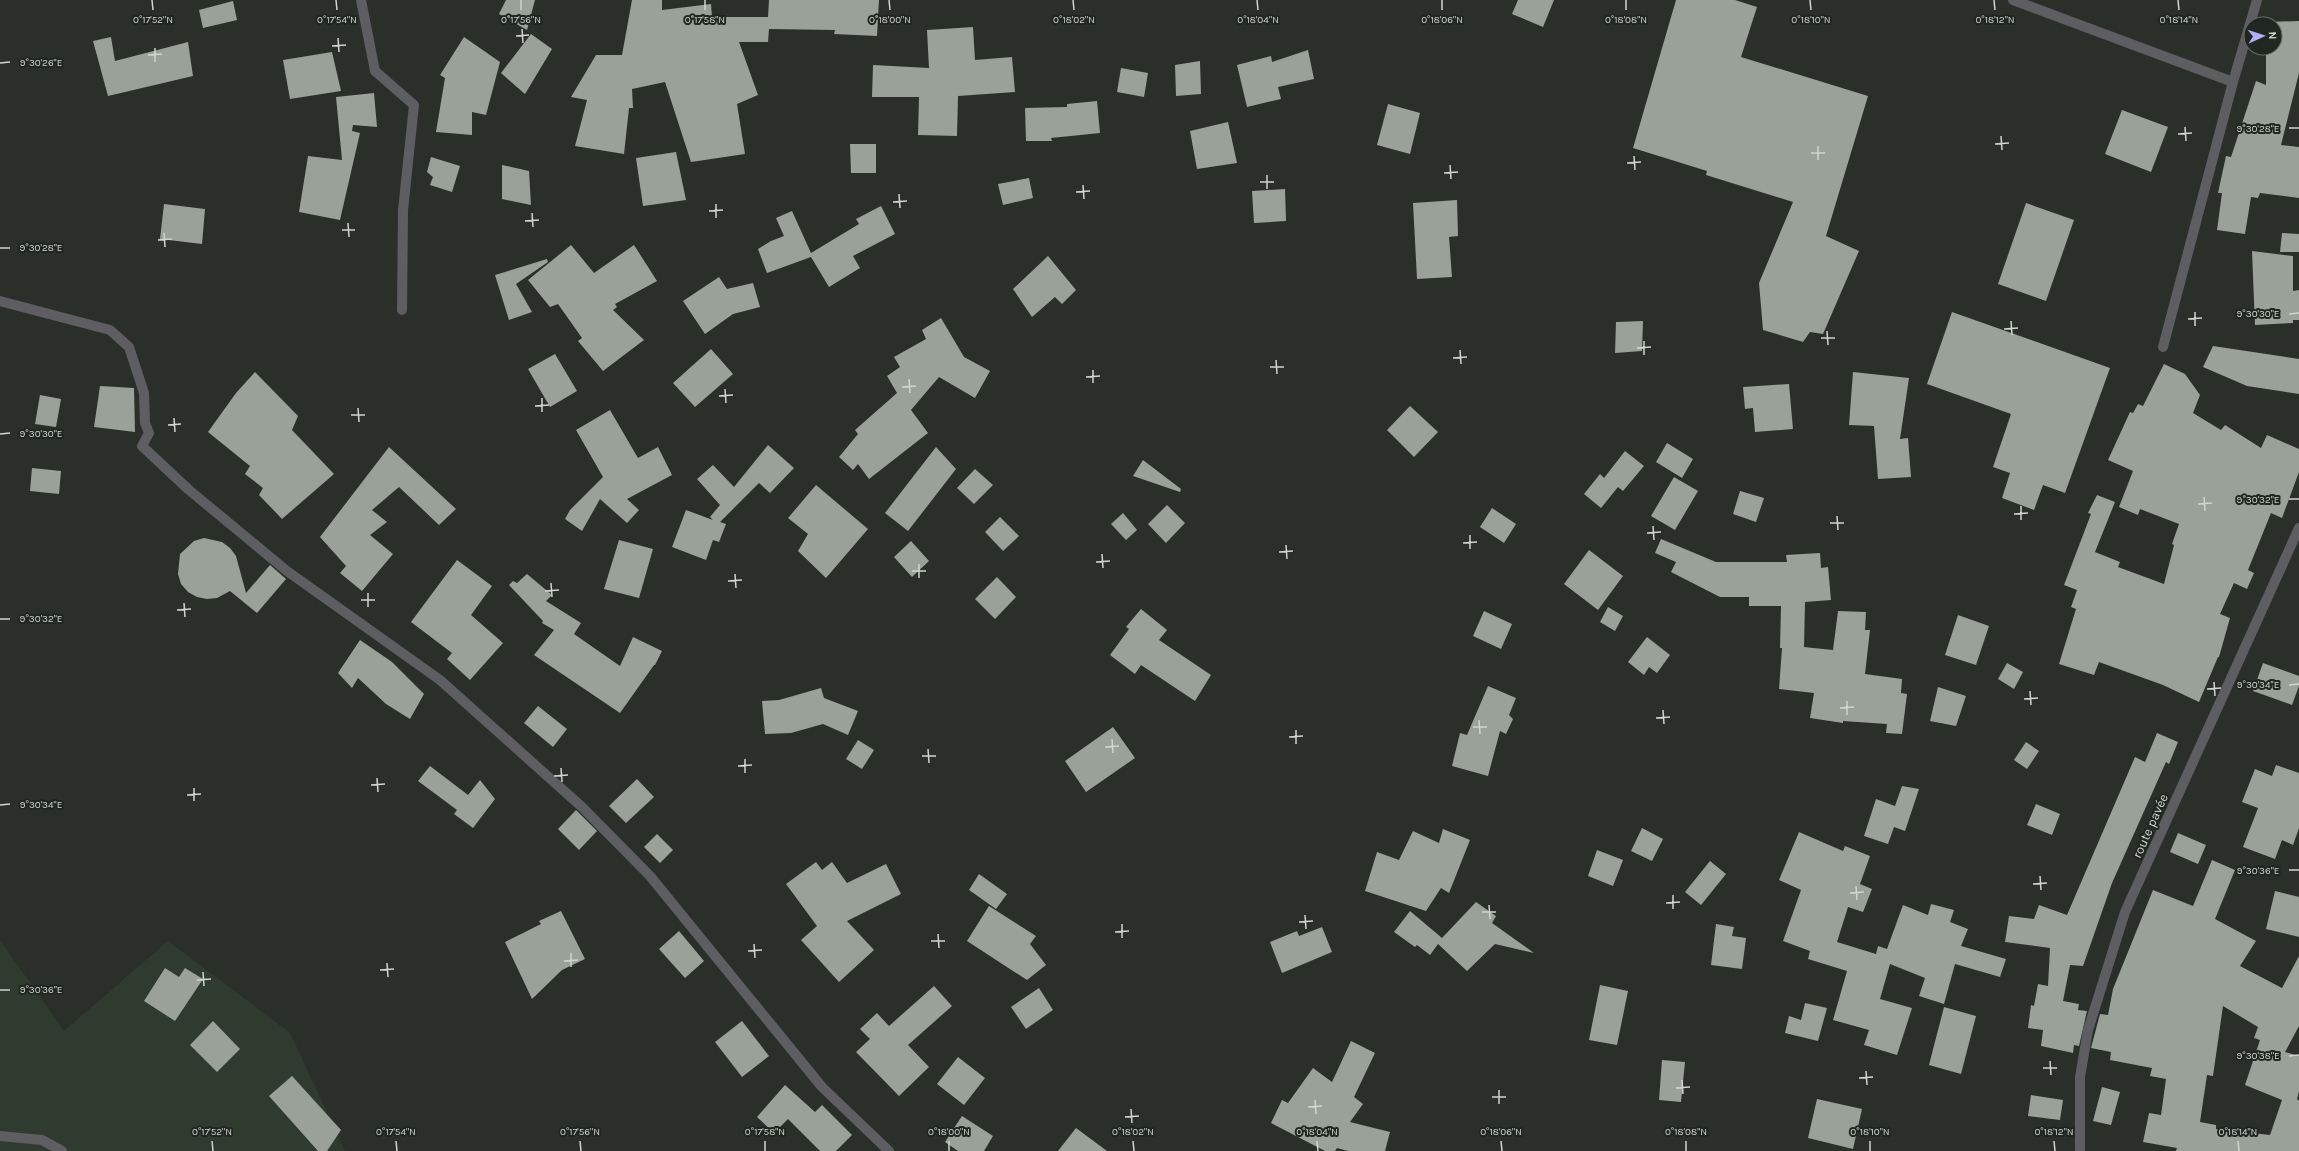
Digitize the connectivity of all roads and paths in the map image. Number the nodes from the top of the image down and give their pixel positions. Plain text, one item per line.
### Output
1 (361, 0) edge
2 (2013, 0) edge
3 (2257, 0) edge
4 (2233, 82) junction
5 (0, 301) edge
6 (402, 310) dead end
7 (2163, 347) dead end
8 (2299, 528) edge
9 (0, 1136) edge
10 (62, 1151) edge
11 (889, 1151) edge
12 (2080, 1151) edge

1 - 6 street
2 - 4 street
3 - 4 street
4 - 7 street
5 - 11 street
8 - 12 street, route pavée
9 - 10 street

